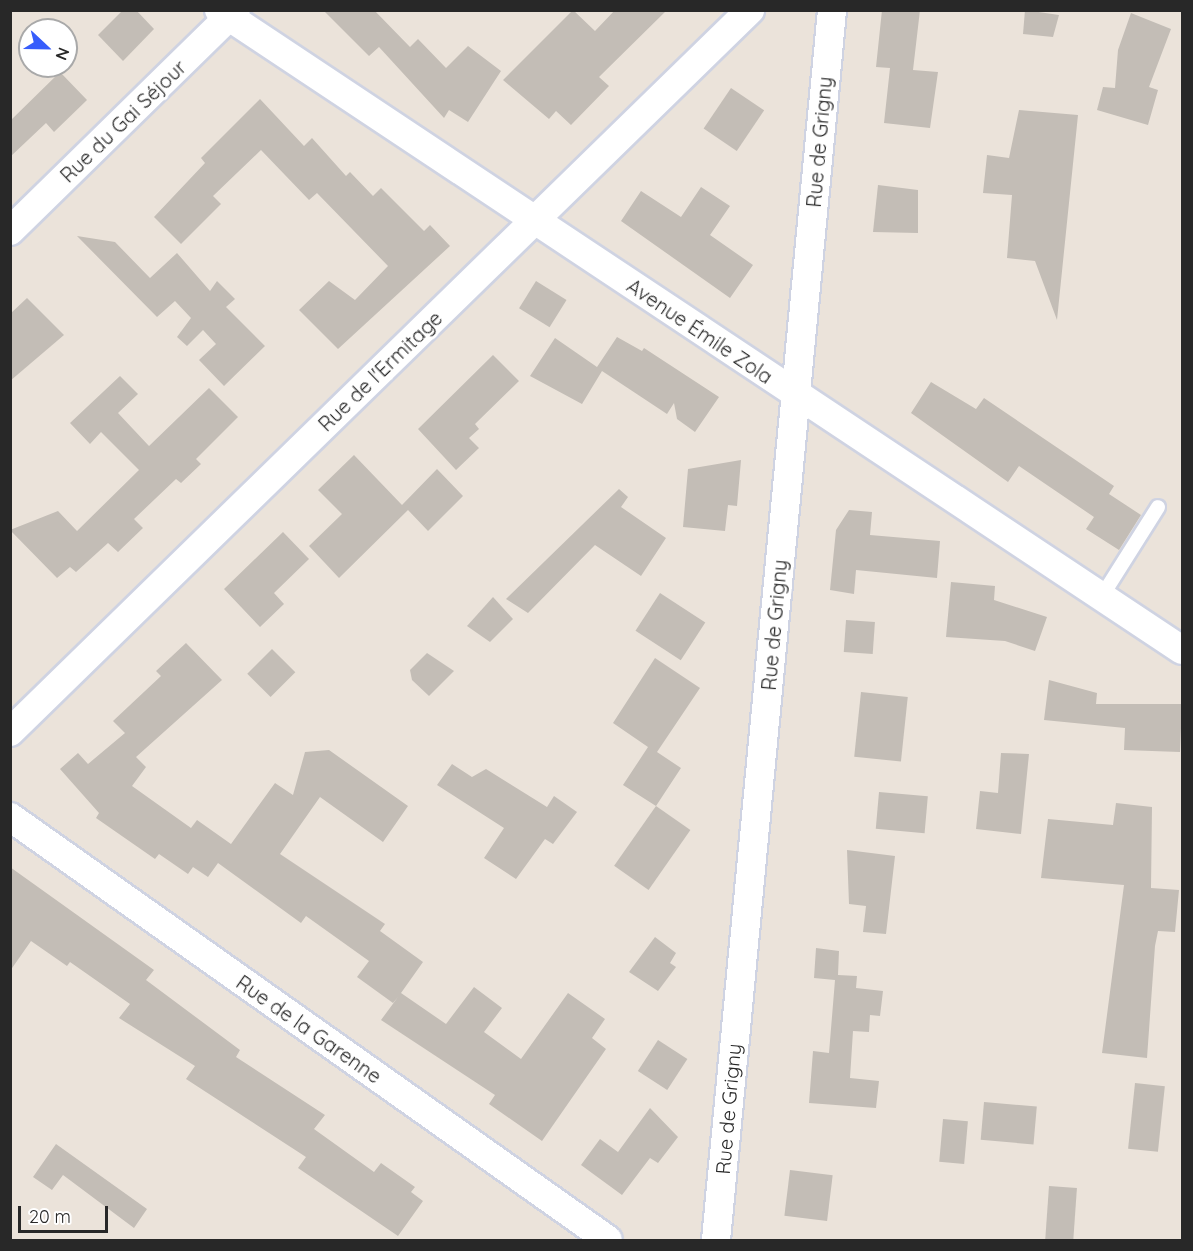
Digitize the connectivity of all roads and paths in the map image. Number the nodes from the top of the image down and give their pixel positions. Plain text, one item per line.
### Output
1 (750, 10) edge
2 (832, 10) edge
3 (228, 13) edge
4 (533, 220) junction
5 (10, 231) edge
6 (796, 394) junction
7 (1158, 507) dead end
8 (1102, 596) junction
9 (1182, 650) edge
10 (10, 732) edge
11 (10, 817) edge
12 (608, 1240) edge
13 (716, 1240) edge

1 - 4 street, Rue de l'Ermitage
2 - 6 street, Rue de Grigny
3 - 4 street, Avenue Émile Zola
3 - 5 street, Rue du Gai Séjour
4 - 6 street, Avenue Émile Zola
4 - 10 street, Rue de l'Ermitage
6 - 8 street, Avenue Émile Zola
6 - 13 street, Rue de Grigny
7 - 8 lane
8 - 9 street, Avenue Émile Zola
11 - 12 street, Rue de la Garenne

